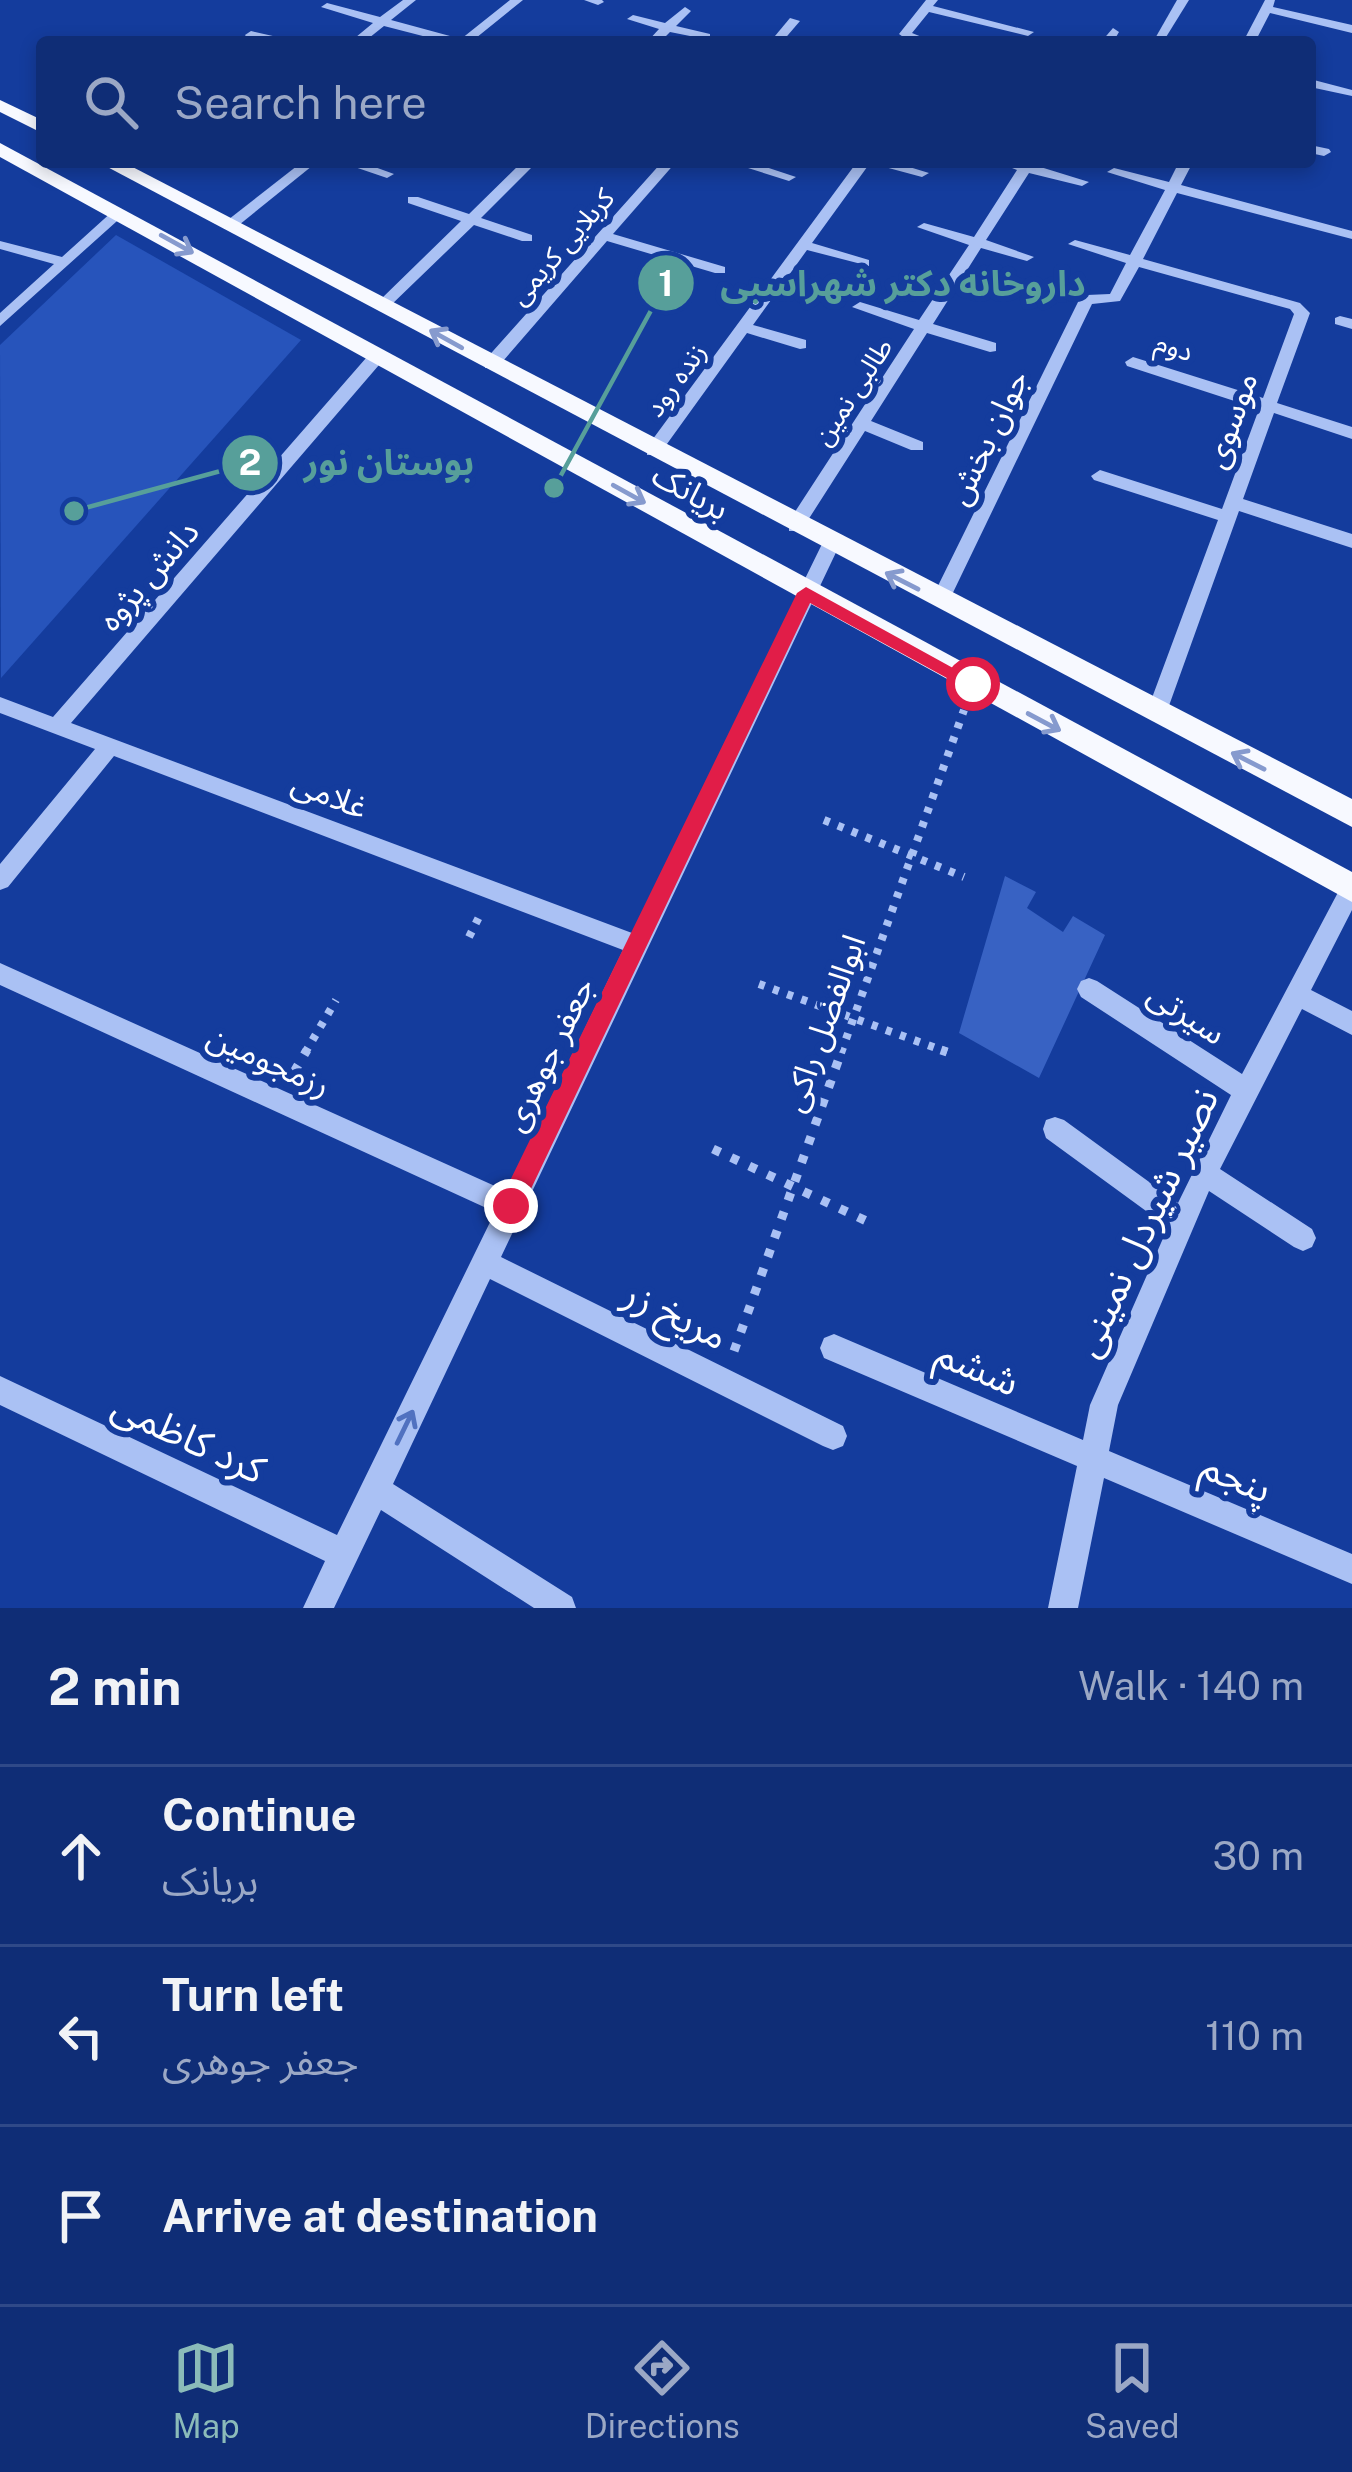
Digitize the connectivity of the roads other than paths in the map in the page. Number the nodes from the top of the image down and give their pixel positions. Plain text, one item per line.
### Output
1 (410, 0) edge
2 (517, 0) edge
3 (1183, 0) edge
4 (929, 4) edge
5 (1268, 4) edge
6 (327, 7) dead end
7 (685, 11) dead end
8 (633, 19) dead end
9 (794, 21) dead end
10 (382, 22) junction
11 (668, 27) junction
12 (1352, 29) edge
13 (1028, 32) dead end
14 (251, 34) dead end
15 (259, 36) edge
16 (364, 36) edge
17 (438, 36) edge
18 (470, 36) edge
19 (659, 36) edge
20 (702, 36) edge
21 (781, 36) edge
22 (911, 36) edge
23 (1161, 36) edge
24 (1252, 36) edge
25 (1316, 85) edge
26 (1349, 93) dead end
27 (0, 105) edge
28 (36, 124) edge
29 (1, 151) edge
30 (119, 168) edge
31 (302, 168) edge
32 (367, 168) edge
33 (524, 168) edge
34 (664, 168) edge
35 (757, 168) edge
36 (860, 168) edge
37 (901, 168) edge
38 (1026, 168) edge
39 (1038, 168) edge
40 (1183, 168) edge
41 (1114, 172) dead end
42 (922, 173) dead end
43 (387, 174) dead end
44 (789, 177) dead end
45 (1082, 182) dead end
46 (1172, 189) junction
47 (413, 200) dead end
48 (119, 213) junction
49 (469, 220) junction
50 (229, 226) junction
51 (924, 226) dead end
52 (604, 236) junction
53 (1352, 236) edge
54 (527, 238) dead end
55 (978, 242) junction
56 (1075, 244) dead end
57 (0, 245) edge
58 (804, 245) junction
59 (1027, 257) dead end
60 (65, 262) junction
61 (864, 262) dead end
62 (1133, 262) junction
63 (720, 271) dead end
64 (383, 304) junction
65 (860, 307) dead end
66 (0, 321) edge
67 (744, 327) junction
68 (924, 327) junction
69 (800, 344) dead end
70 (990, 347) dead end
71 (379, 354) junction
72 (1133, 362) dead end
73 (491, 364) junction
74 (1267, 405) junction
75 (861, 423) junction
76 (1352, 433) edge
77 (917, 446) dead end
78 (653, 451) junction
79 (1100, 476) dead end
80 (1230, 509) junction
81 (795, 526) junction
82 (1352, 541) edge
83 (831, 544) junction
84 (806, 593) junction
85 (940, 600) junction
86 (0, 704) edge
87 (1156, 714) junction
88 (57, 726) junction
89 (110, 746) junction
90 (1352, 814) edge
91 (0, 880) edge
92 (1352, 888) edge
93 (637, 944) junction
94 (0, 974) edge
95 (1089, 989) dead end
96 (1297, 994) junction
97 (1352, 1024) edge
98 (1248, 1092) junction
99 (1055, 1130) dead end
100 (1204, 1174) junction
101 (511, 1206) junction
102 (1183, 1222) junction
103 (1303, 1238) dead end
104 (484, 1262) junction
105 (834, 1348) dead end
106 (0, 1390) edge
107 (832, 1436) dead end
108 (1091, 1458) junction
109 (375, 1490) junction
110 (344, 1554) junction
111 (1352, 1569) edge
112 (318, 1608) edge
113 (561, 1608) edge
114 (1063, 1608) edge

1 - 10 street
2 - 18 street
3 - 23 street
4 - 13 street
4 - 22 street
5 - 12 street
5 - 24 street
6 - 10 street
7 - 11 street
8 - 11 street
9 - 21 street
10 - 16 street
10 - 17 street
11 - 19 street
11 - 20 street
14 - 15 street
25 - 26 street
27 - 28 main road
29 - 48 main road, بریانک
30 - 50 main road, بریانک
31 - 50 street
32 - 43 street
33 - 49 street
34 - 52 street, کربلایی کریمی
35 - 44 street
36 - 58 street, زنده رود
37 - 42 street
38 - 55 street, طالبی نمین
39 - 45 street
40 - 46 street
41 - 46 street
46 - 53 street
46 - 62 street
47 - 49 street
48 - 60 street
48 -> 71 main road, بریانک
49 - 54 street
49 - 64 street
50 - 64 main road, بریانک
51 - 55 street
52 - 63 street
52 - 73 street, کربلایی کریمی
55 - 59 street
55 - 68 street, طالبی نمین
56 - 62 street
57 - 60 street
58 - 61 street
58 - 67 street, زنده رود
60 - 66 street
62 - 74 street, موسوی
62 - 85 street, جوان بخش
73 -> 64 main road, بریانک
65 - 68 street
67 - 69 street
67 - 78 street, زنده رود
68 - 70 street
68 - 75 street, طالبی نمین
71 -> 84 main road, بریانک
71 - 88 street, دانش پژوه
72 - 74 street, دوم
73 - 78 main road, بریانک
74 - 76 street, دوم
74 - 80 street, موسوی
75 - 77 street
75 - 81 street, طالبی نمین
78 - 81 main road, بریانک
79 - 80 street
80 - 82 street
80 - 87 street, موسوی
81 - 83 main road, بریانک
83 - 84 street, جعفر جوهری
85 -> 83 main road, بریانک
84 -> 92 main road, بریانک
84 - 93 street, جعفر جوهری
85 - 87 main road, بریانک
86 - 88 street, غلامی
90 -> 87 main road, بریانک
88 - 89 street, غلامی
89 - 91 street
89 - 93 street, غلامی
92 - 96 street, نصیر شیردل نمینی
93 - 101 street, جعفر جوهری
94 - 101 street, رزمجومین
95 - 98 street, سیرتی
96 - 97 street
96 - 98 street, نصیر شیردل نمینی
98 - 100 street, نصیر شیردل نمینی
99 - 102 street
100 - 102 street, نصیر شیردل نمینی
100 - 103 street
101 - 104 street, جعفر جوهری
102 - 108 street, نصیر شیردل نمینی
104 - 107 street, مریخ زر
109 -> 104 street, جعفر جوهری
105 - 108 street, ششم
106 - 110 street, کرد کاظمی
108 - 111 street, پنجم
108 - 114 street, نصیر شیردل نمینی
109 - 110 street, جعفر جوهری
109 - 113 street
110 - 112 street, جعفر جوهری

